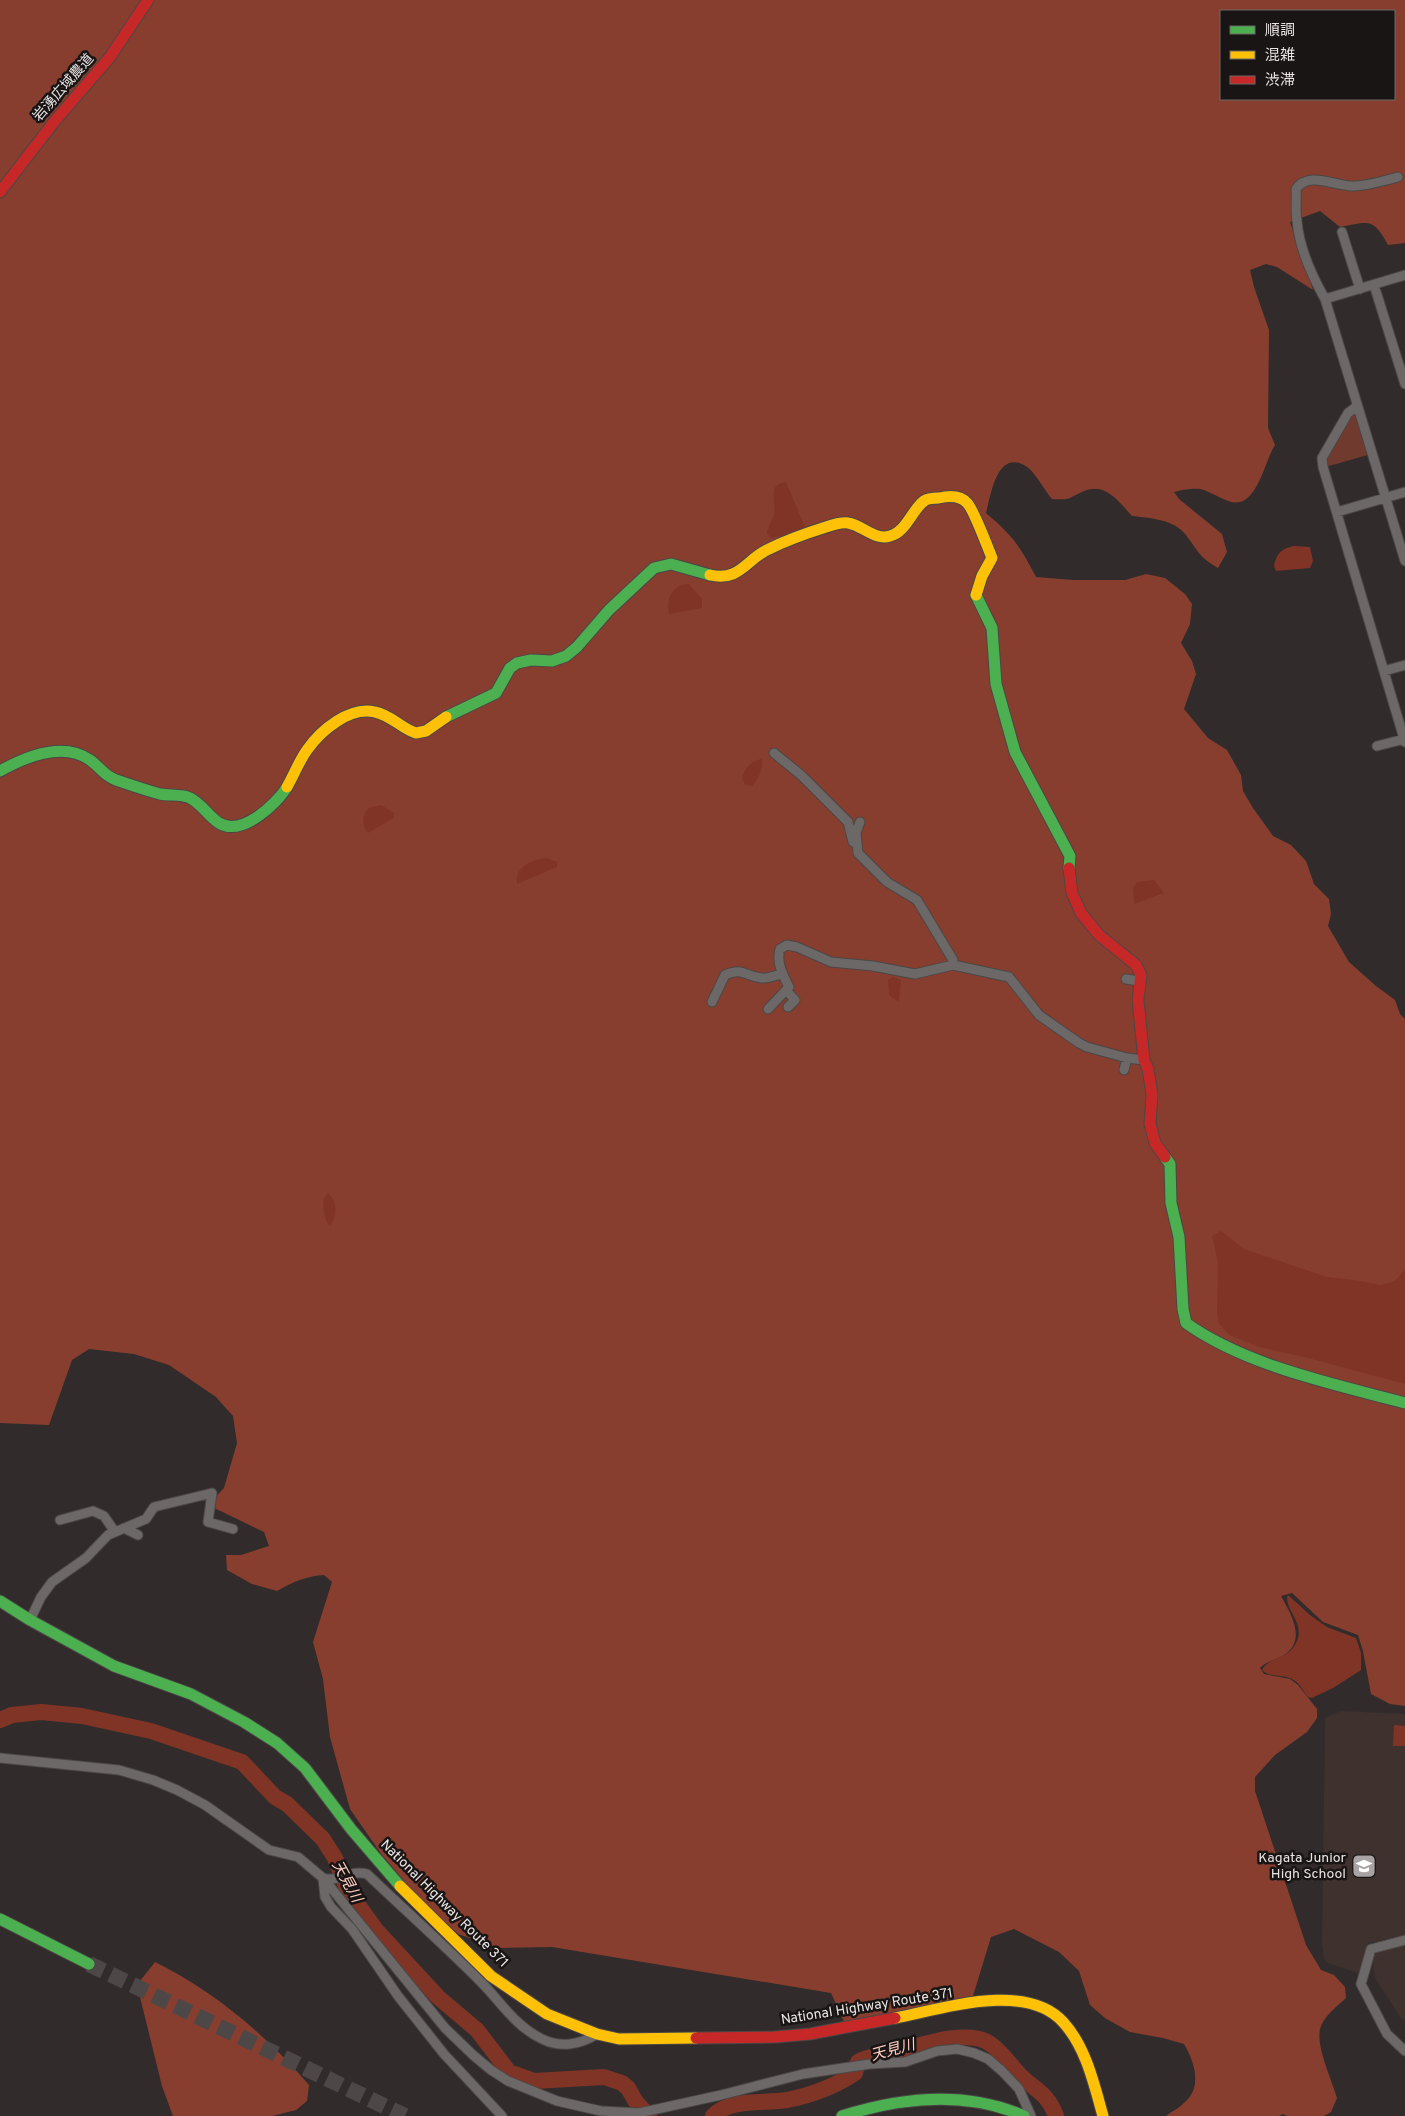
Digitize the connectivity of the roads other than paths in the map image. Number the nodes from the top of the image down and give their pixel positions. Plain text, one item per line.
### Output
1 (148, 0) edge
2 (1398, 177) dead end
3 (0, 192) edge
4 (1342, 232) dead end
5 (1405, 276) edge
6 (1374, 285) junction
7 (1360, 288) junction
8 (1325, 298) junction
9 (1405, 384) edge
10 (1357, 406) junction
11 (1405, 492) edge
12 (1386, 498) junction
13 (1337, 512) junction
14 (1405, 561) edge
15 (1405, 665) edge
16 (1384, 671) junction
17 (1405, 740) edge
18 (1377, 746) dead end
19 (774, 753) dead end
20 (0, 771) edge
21 (860, 822) dead end
22 (858, 852) junction
23 (953, 965) junction
24 (782, 975) junction
25 (1126, 979) dead end
26 (769, 980) dead end
27 (1139, 981) junction
28 (786, 990) junction
29 (712, 1002) dead end
30 (788, 1007) dead end
31 (768, 1009) dead end
32 (1127, 1058) junction
33 (1144, 1060) junction
34 (1124, 1070) dead end
35 (1405, 1404) edge
36 (60, 1520) dead end
37 (233, 1529) dead end
38 (119, 1530) junction
39 (138, 1535) dead end
40 (2, 1606) edge
41 (30, 1620) junction
42 (0, 1758) edge
43 (326, 1880) junction
44 (0, 1919) edge
45 (1405, 1940) edge
46 (89, 1964) tunnel mouth
47 (596, 2034) junction
48 (1405, 2051) edge
49 (1025, 2115) edge
50 (502, 2116) edge
51 (842, 2116) edge
52 (1103, 2116) edge

1 - 3 main road, 岩湧広域農道
2 - 8 street
4 - 7 street
5 - 6 street
6 - 7 street
6 - 9 street
7 - 8 street
8 - 10 street
10 - 12 street
10 - 13 street
11 - 12 street
12 - 13 street
12 - 14 street
13 - 16 street
15 - 16 street
16 - 17 street
17 - 18 street
19 - 22 street
20 - 27 main road
21 - 22 street
22 - 23 street
23 - 24 street
23 - 32 street
24 - 26 street
24 - 28 street
24 - 29 street
25 - 27 street
27 - 33 main road
28 - 30 street
28 - 31 street
32 - 33 street
32 - 34 street
33 - 35 main road
36 - 38 street
37 - 38 street
38 - 39 street
38 - 41 street
40 - 41 main road, National Highway Route 371
41 - 47 main road, National Highway Route 371
42 - 43 street
43 - 47 street
43 - 49 street
43 - 50 street
44 - 46 main road
45 - 48 street
47 - 52 main road, National Highway Route 371
49 - 51 main road

